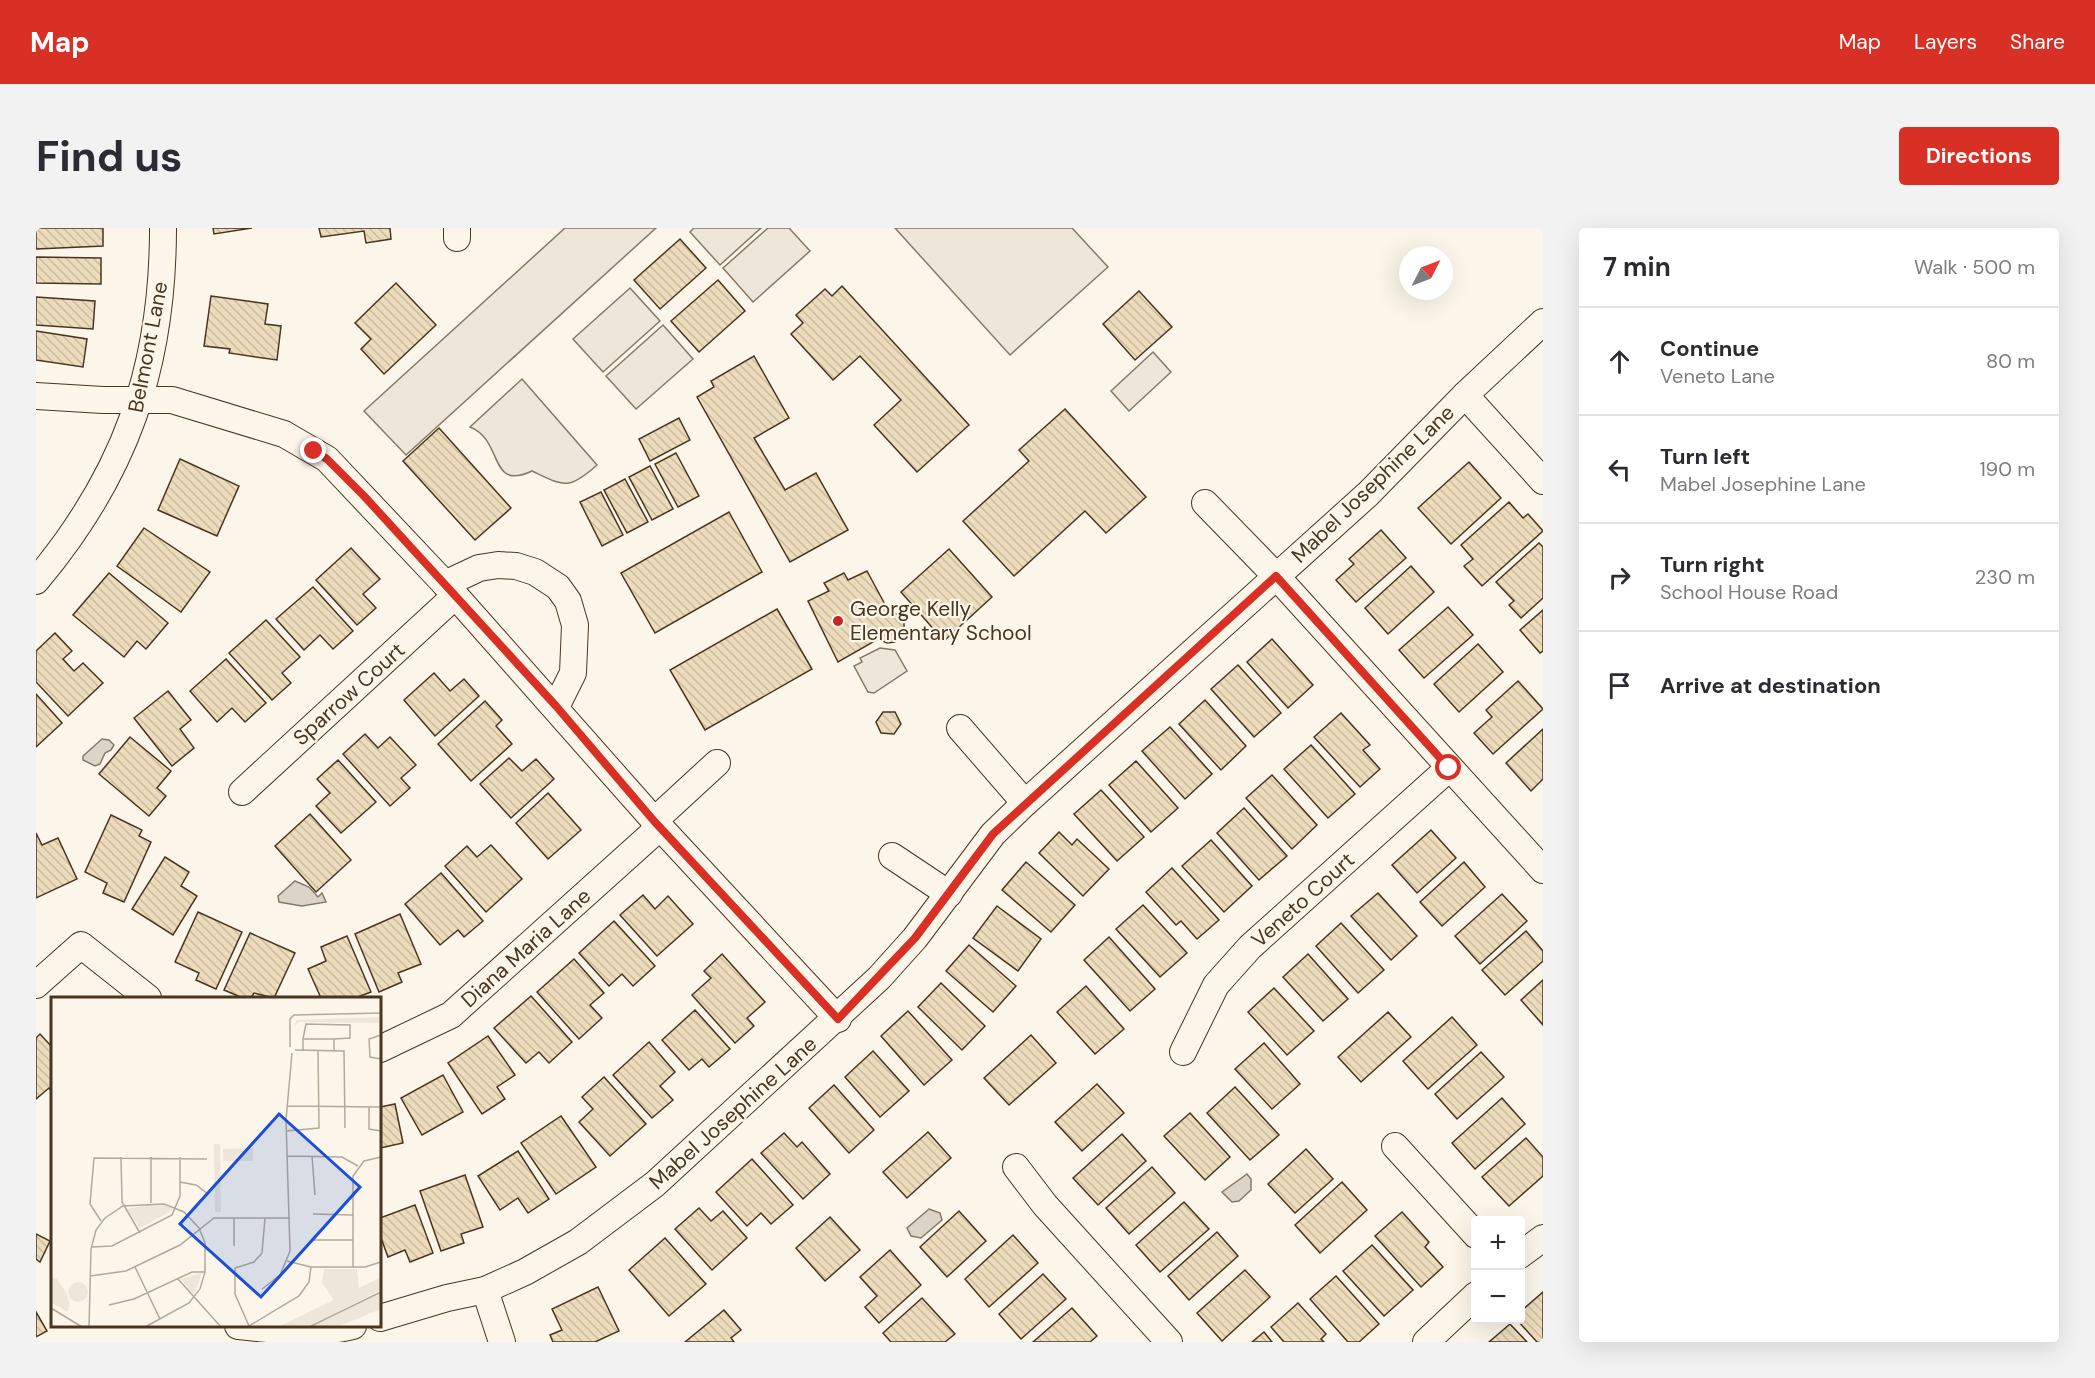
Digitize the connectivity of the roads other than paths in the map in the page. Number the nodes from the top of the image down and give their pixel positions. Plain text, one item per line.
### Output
1 (163, 228) edge
2 (1543, 322) edge
3 (1465, 395) junction
4 (36, 396) edge
5 (140, 399) junction
6 (1543, 481) edge
7 (1205, 503) dead end
8 (1276, 576) junction
9 (36, 581) edge
10 (450, 590) junction
11 (556, 706) junction
12 (960, 728) dead end
13 (717, 763) dead end
14 (1449, 768) junction
15 (242, 792) dead end
16 (1025, 803) junction
17 (657, 824) junction
18 (892, 856) dead end
19 (1543, 870) edge
20 (949, 894) junction
21 (36, 985) edge
22 (146, 997) edge
23 (838, 1019) junction
24 (381, 1049) edge
25 (1183, 1052) dead end
26 (1395, 1146) dead end
27 (1016, 1167) dead end
28 (1471, 1230) edge
29 (1543, 1238) edge
30 (1525, 1252) edge
31 (485, 1290) junction
32 (1471, 1300) edge
33 (381, 1318) edge
34 (248, 1327) edge
35 (349, 1327) edge
36 (502, 1342) edge
37 (1169, 1342) edge
38 (1426, 1342) edge

1 - 5 street, Belmont Lane
2 - 3 street, Mabel Josephine Lane
3 - 6 street
3 - 8 street, Mabel Josephine Lane
4 - 5 street
5 - 9 street, Belmont Lane
5 - 10 street
7 - 8 street
8 - 14 street
8 - 16 street, Mabel Josephine Lane
10 - 11 street
10 - 11 street, Sparrow Court
10 - 15 street, Sparrow Court
11 - 17 street
12 - 16 street
13 - 17 street, Diana Maria Lane
14 - 19 street
14 - 25 street, Veneto Court
16 - 20 street, Mabel Josephine Lane
17 - 23 street
17 - 24 street, Diana Maria Lane
18 - 20 street
20 - 23 street, Mabel Josephine Lane
21 - 22 street
23 - 31 street, Mabel Josephine Lane
26 - 28 street
27 - 37 street
29 - 30 street
31 - 33 street, Mabel Josephine Lane
31 - 36 street
32 - 38 street
34 - 35 street

